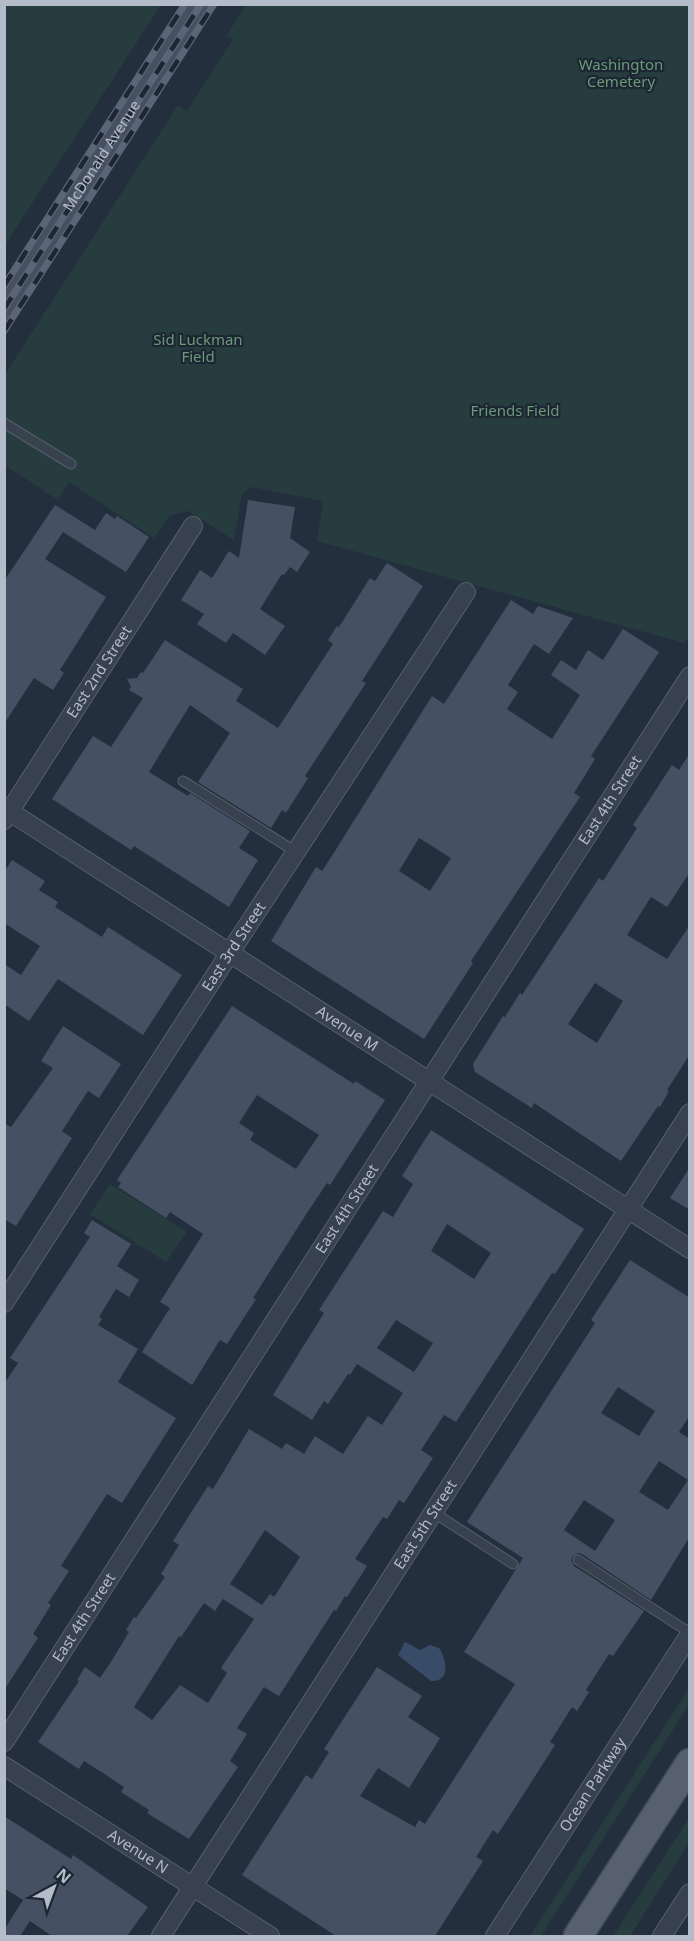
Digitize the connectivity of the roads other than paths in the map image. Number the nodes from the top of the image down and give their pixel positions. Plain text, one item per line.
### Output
1 (200, 4) edge
2 (4, 307) edge
3 (4, 423) edge
4 (71, 464) dead end
5 (193, 526) dead end
6 (466, 592) dead end
7 (690, 676) edge
8 (183, 781) dead end
9 (6, 813) edge
10 (296, 852) junction
11 (229, 954) junction
12 (428, 1082) junction
13 (690, 1113) edge
14 (627, 1209) junction
15 (690, 1249) edge
16 (4, 1303) edge
17 (433, 1512) junction
18 (578, 1560) dead end
19 (513, 1564) dead end
20 (690, 1634) edge
21 (4, 1742) edge
22 (690, 1763) edge
23 (4, 1766) edge
24 (193, 1887) junction
25 (690, 1893) edge
26 (161, 1936) edge
27 (270, 1936) edge
28 (495, 1936) edge
29 (578, 1936) edge
30 (662, 1936) edge

1 - 2 main road, McDonald Avenue
3 - 4 lane
5 - 9 street, East 2nd Street
6 - 10 street, East 3rd Street
7 - 12 street, East 4th Street
8 - 10 lane
9 - 11 street, Avenue M
10 - 11 street, East 3rd Street
11 - 12 street, Avenue M
11 - 16 street, East 3rd Street
12 - 14 street, Avenue M
12 - 21 street, East 4th Street
13 - 14 street, East 5th Street
14 - 15 street, Avenue M
14 - 17 street, East 5th Street
17 - 19 lane
17 - 24 street, East 5th Street
18 - 20 lane
20 - 28 street, Ocean Parkway
22 - 29 main road
23 - 24 street, Avenue N
24 - 26 street, East 5th Street
24 - 27 street, Avenue N
25 - 30 street

